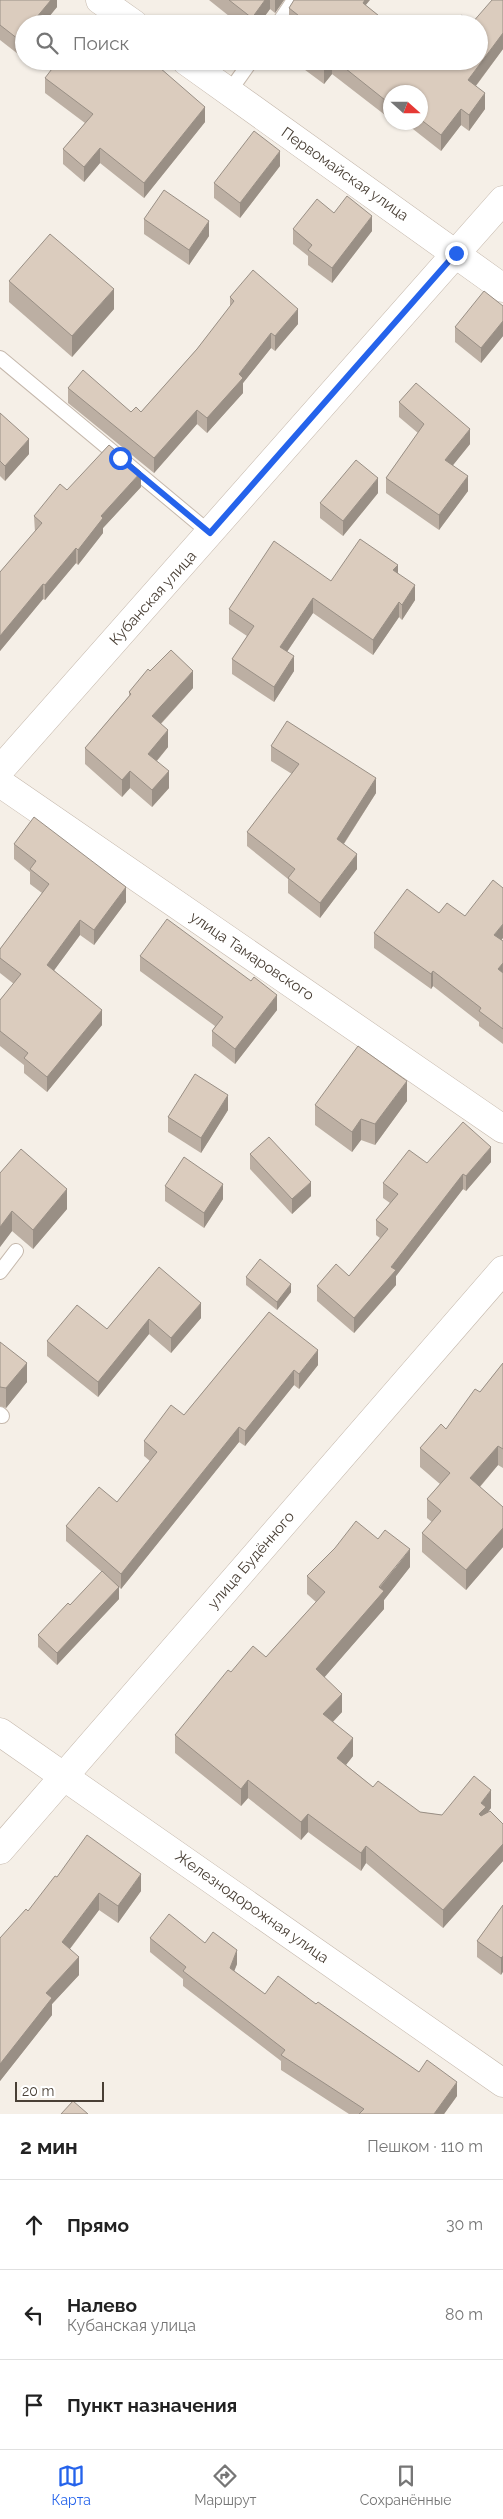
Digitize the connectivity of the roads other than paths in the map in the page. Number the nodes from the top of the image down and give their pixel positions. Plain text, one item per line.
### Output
1 (100, 0) edge
2 (294, 0) edge
3 (121, 15) edge
4 (284, 15) edge
5 (198, 70) edge
6 (245, 70) edge
7 (229, 92) junction
8 (503, 200) edge
9 (456, 253) junction
10 (503, 288) edge
11 (0, 358) edge
12 (210, 533) junction
13 (0, 770) edge
14 (0, 784) edge
15 (503, 1129) edge
16 (16, 1251) dead end
17 (503, 1270) edge
18 (0, 1272) edge
19 (0, 1732) edge
20 (65, 1775) junction
21 (0, 1850) edge
22 (503, 2083) edge

1 - 3 street
2 - 4 lane
5 - 7 street, Первомайская улица
6 - 7 lane
7 - 9 street, Первомайская улица
8 - 9 street, Кубанская улица
9 - 10 street, Первомайская улица
9 - 12 street, Кубанская улица
11 - 12 lane
12 - 13 street, Кубанская улица
14 - 15 street, улица Тамаровского
16 - 18 lane
17 - 20 street, улица Будённого
19 - 20 street, Железнодорожная улица
20 - 21 street, улица Будённого
20 - 22 street, Железнодорожная улица

